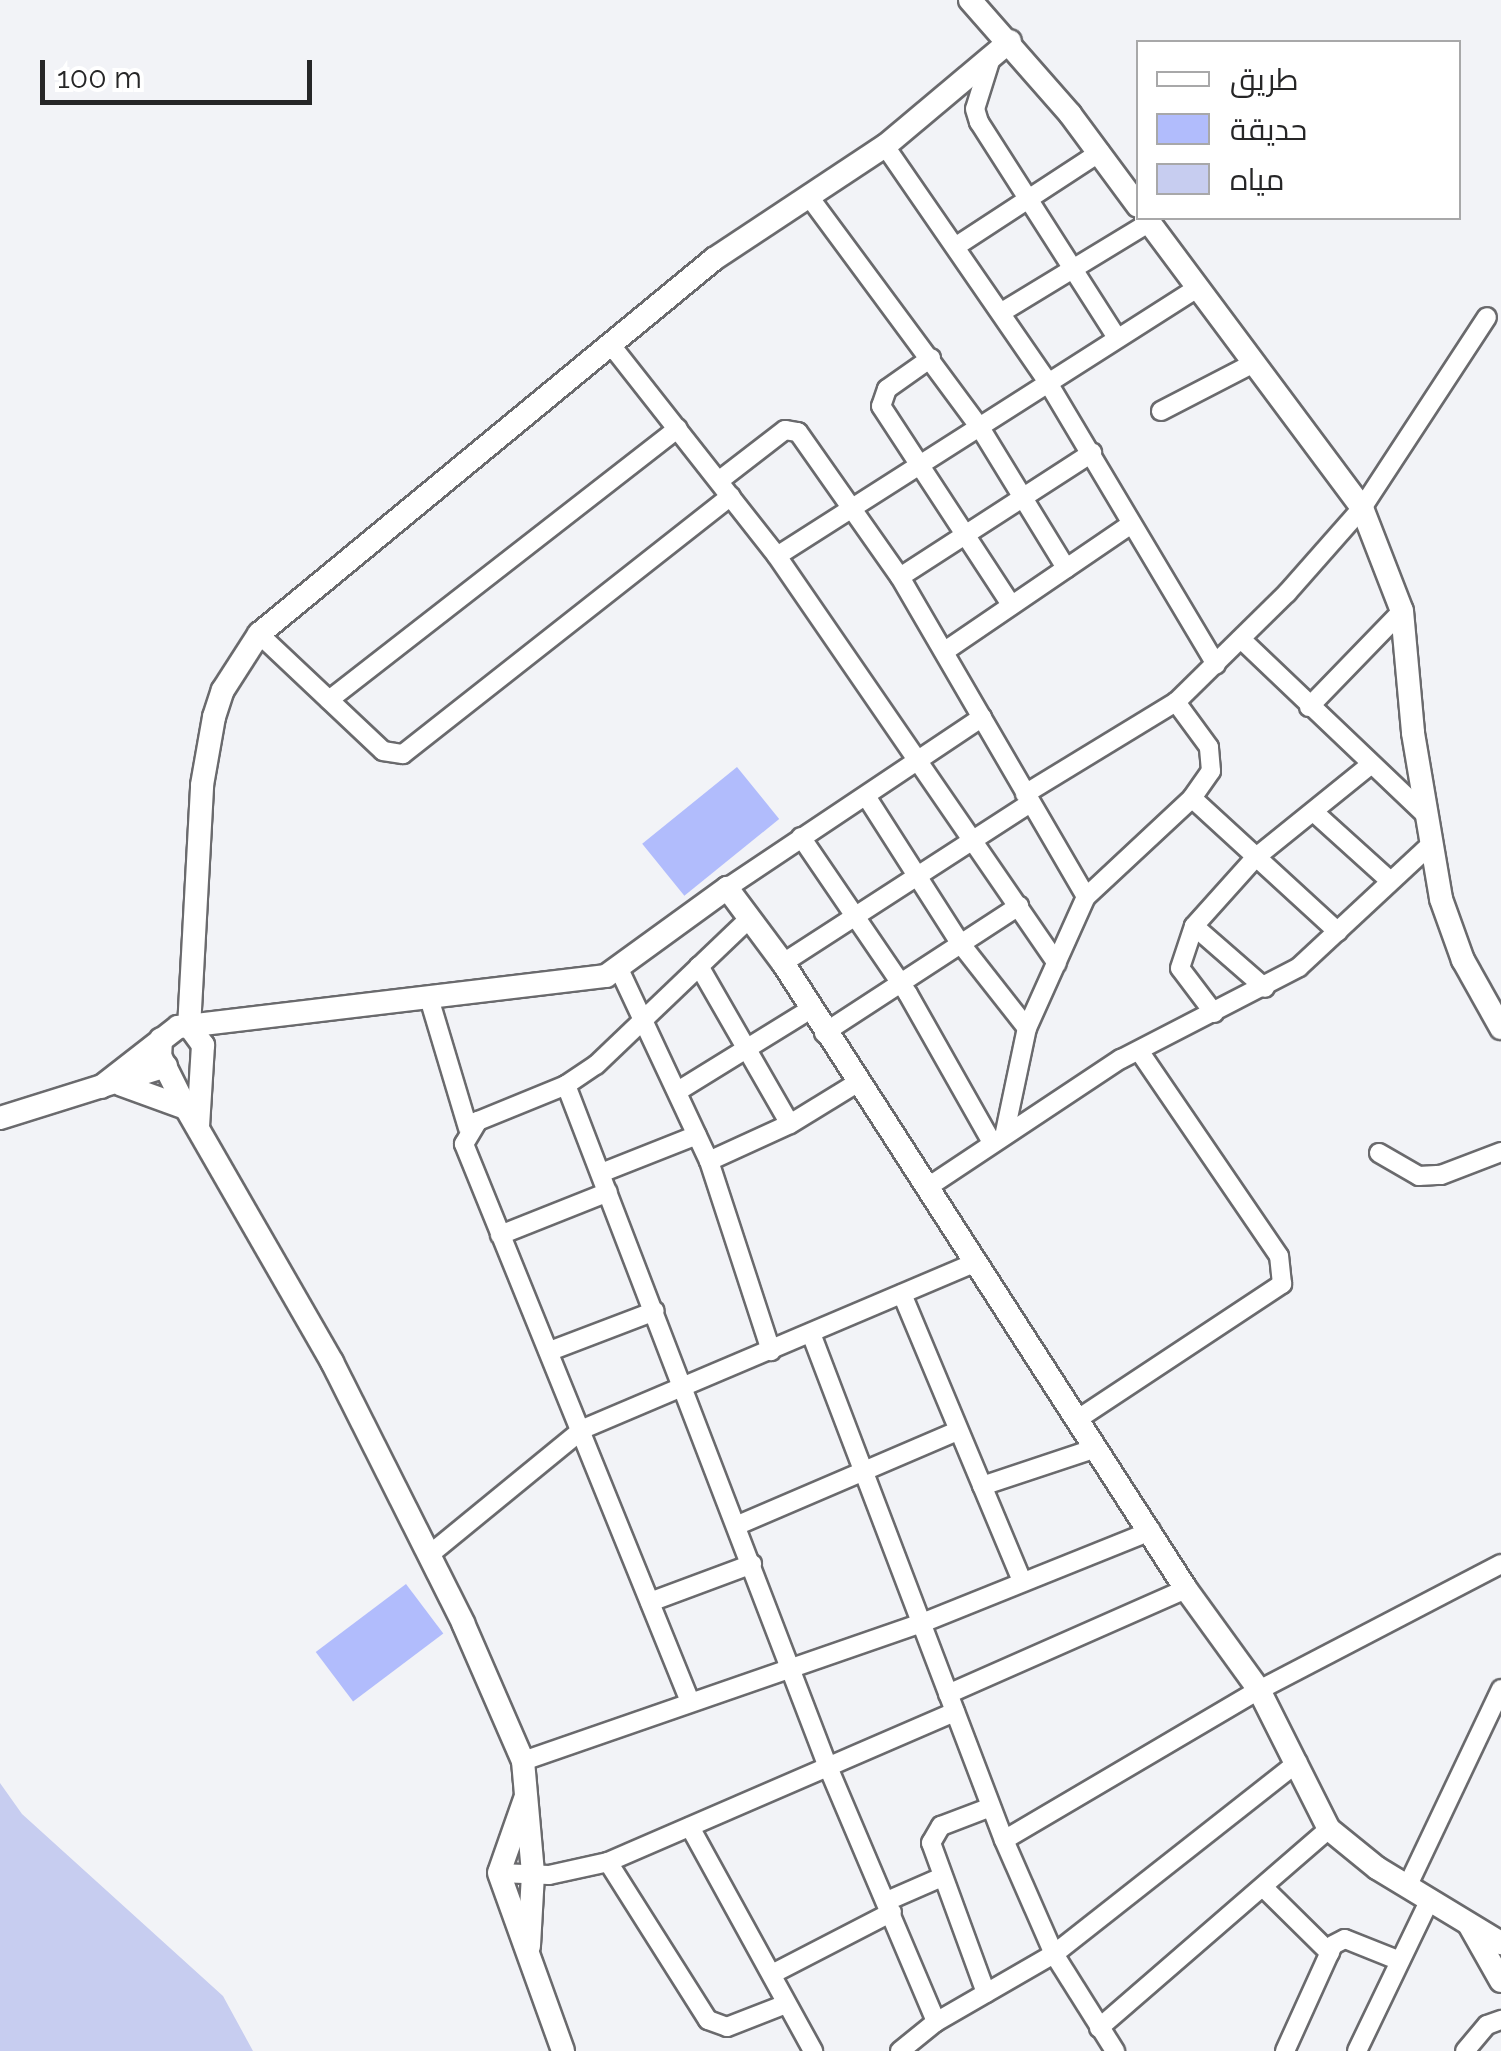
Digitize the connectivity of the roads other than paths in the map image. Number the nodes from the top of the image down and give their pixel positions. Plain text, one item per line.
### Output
1 (970, 0) edge
2 (1010, 41) junction
3 (992, 58) junction
4 (885, 146) junction
5 (1100, 152) junction
6 (810, 198) junction
7 (1031, 200) junction
8 (1136, 202) edge
9 (1139, 220) edge
10 (1149, 220) edge
11 (958, 245) junction
12 (1077, 269) junction
13 (1199, 287) junction
14 (1002, 312) junction
15 (1488, 317) dead end
16 (1116, 336) junction
17 (611, 345) junction
18 (931, 358) junction
19 (1254, 364) junction
20 (1047, 381) junction
21 (1161, 412) dead end
22 (978, 426) junction
23 (678, 428) junction
24 (1092, 452) junction
25 (916, 466) junction
26 (720, 480) junction
27 (1021, 495) junction
28 (731, 496) junction
29 (854, 507) junction
30 (1362, 508) junction
31 (1131, 524) junction
32 (960, 534) junction
33 (777, 556) junction
34 (1066, 568) junction
35 (900, 577) junction
36 (1011, 606) junction
37 (1402, 610) junction
38 (260, 634) junction
39 (1241, 639) junction
40 (945, 652) junction
41 (1216, 664) junction
42 (330, 700) junction
43 (1176, 702) junction
44 (1309, 706) junction
45 (982, 717) junction
46 (918, 759) junction
47 (1369, 766) junction
48 (866, 796) junction
49 (1192, 798) junction
50 (1028, 799) junction
51 (1316, 814) junction
52 (1428, 816) junction
53 (800, 837) junction
54 (973, 838) junction
55 (1429, 846) junction
56 (1254, 858) junction
57 (917, 876) junction
58 (1388, 879) junction
59 (726, 888) junction
60 (1086, 898) junction
61 (1019, 906) junction
62 (852, 914) junction
63 (749, 918) junction
64 (1194, 926) junction
65 (1338, 932) junction
66 (960, 943) junction
67 (784, 963) junction
68 (1057, 963) junction
69 (699, 966) junction
70 (619, 969) junction
71 (900, 982) junction
72 (1265, 988) junction
73 (429, 998) junction
74 (809, 1010) junction
75 (1214, 1013) junction
76 (249, 1016) junction
77 (643, 1020) junction
78 (1027, 1028) junction
79 (1501, 1028) edge
80 (178, 1032) junction
81 (824, 1033) junction
82 (750, 1049) junction
83 (1138, 1051) junction
84 (201, 1057) junction
85 (168, 1067) junction
86 (857, 1083) junction
87 (566, 1085) junction
88 (110, 1086) junction
89 (678, 1091) junction
90 (186, 1108) junction
91 (0, 1118) edge
92 (790, 1124) junction
93 (468, 1128) junction
94 (198, 1130) junction
95 (697, 1135) junction
96 (998, 1136) junction
97 (1501, 1152) edge
98 (1378, 1153) dead end
99 (709, 1162) junction
100 (601, 1173) junction
101 (928, 1187) junction
102 (608, 1192) junction
103 (500, 1235) junction
104 (977, 1262) junction
105 (902, 1294) junction
106 (655, 1310) junction
107 (812, 1336) junction
108 (550, 1351) junction
109 (771, 1351) junction
110 (683, 1384) junction
111 (1078, 1420) junction
112 (583, 1429) junction
113 (957, 1431) junction
114 (1096, 1448) junction
115 (858, 1468) junction
116 (982, 1486) junction
117 (738, 1525) junction
118 (1151, 1531) junction
119 (429, 1556) junction
120 (752, 1564) junction
121 (1501, 1564) edge
122 (1022, 1582) junction
123 (1186, 1590) junction
124 (650, 1602) junction
125 (922, 1624) junction
126 (790, 1667) junction
127 (1259, 1690) junction
128 (1501, 1690) edge
129 (689, 1700) junction
130 (952, 1703) junction
131 (523, 1761) junction
132 (1298, 1762) junction
133 (828, 1767) junction
134 (525, 1799) junction
135 (991, 1807) junction
136 (690, 1827) junction
137 (1329, 1830) junction
138 (1004, 1840) junction
139 (608, 1862) junction
140 (499, 1873) junction
141 (533, 1874) junction
142 (942, 1877) junction
143 (1408, 1884) junction
144 (1263, 1887) junction
145 (1430, 1899) junction
146 (889, 1907) junction
147 (1470, 1926) junction
148 (1501, 1943) edge
149 (529, 1946) junction
150 (1330, 1953) junction
151 (1054, 1954) junction
152 (1400, 1961) junction
153 (772, 1974) junction
154 (1501, 1981) edge
155 (986, 1994) junction
156 (786, 2004) junction
157 (1501, 2020) edge
158 (936, 2022) junction
159 (1099, 2028) junction
160 (564, 2051) edge
161 (813, 2051) edge
162 (900, 2051) edge
163 (1115, 2051) edge
164 (1285, 2051) edge
165 (1357, 2051) edge
166 (1464, 2051) edge

1 - 2 street
2 - 3 street
2 - 5 street
3 - 4 street
3 - 7 street
4 - 6 street
4 - 11 street
5 - 7 street
5 - 8 street
6 - 17 street
6 - 18 street
7 - 11 street
7 - 12 street
9 - 12 street
10 - 13 street
11 - 14 street
12 - 14 street
12 - 16 street
13 - 16 street
13 - 19 street
14 - 20 street
15 - 30 street
16 - 20 street
17 - 23 street
17 - 38 street
18 - 22 street
18 - 25 street
19 - 21 street
19 - 30 street
20 - 22 street
20 - 24 street
22 - 25 street
22 - 27 street
23 - 26 street
23 - 42 street
24 - 27 street
24 - 31 street
25 - 29 street
25 - 32 street
26 - 28 street
26 - 29 street
27 - 32 street
27 - 34 street
28 - 33 street
28 - 42 street
29 - 33 street
29 - 35 street
30 - 37 street
30 - 39 street
31 - 34 street
31 - 41 street
32 - 35 street
32 - 36 street
33 - 46 street
34 - 36 street
35 - 40 street
36 - 40 street
37 - 44 street
37 - 52 street
38 - 42 street
38 - 80 street
39 - 41 street
39 - 44 street
40 - 45 street
41 - 43 street
43 - 49 street
43 - 50 street
44 - 47 street
45 - 46 street
45 - 50 street
46 - 48 street
46 - 54 street
47 - 51 street
47 - 52 street
48 - 53 street
48 - 57 street
49 - 56 street
49 - 60 street
50 - 54 street
50 - 60 street
51 - 56 street
51 - 58 street
52 - 55 street
53 - 59 street
53 - 62 street
54 - 57 street
54 - 61 street
55 - 58 street
55 - 79 street
56 - 64 street
56 - 65 street
57 - 62 street
57 - 66 street
58 - 65 street
59 - 63 street
59 - 70 street
60 - 68 street
61 - 66 street
61 - 68 street
62 - 67 street
62 - 71 street
63 - 67 street
63 - 69 street
64 - 72 street
64 - 75 street
65 - 72 street
66 - 71 street
66 - 78 street
67 - 74 street
68 - 78 street
69 - 77 street
69 - 82 street
70 - 73 street
70 - 77 street
71 - 81 street
71 - 96 street
72 - 75 street
73 - 76 street
73 - 93 street
74 - 81 street
74 - 82 street
75 - 83 street
76 - 80 street
76 - 84 street
77 - 87 street
77 - 89 street
78 - 96 street
80 - 84 street
80 - 85 street
80 - 88 street
81 - 86 street
82 - 89 street
82 - 92 street
83 - 96 street
83 - 111 street
84 - 85 street
84 - 94 street
85 - 88 street
85 - 90 street
86 - 92 street
86 - 101 street
87 - 93 street
87 - 100 street
88 - 90 street
88 - 91 street
89 - 95 street
90 - 94 street
92 - 99 street
93 - 103 street
94 - 119 street
95 - 99 street
95 - 100 street
96 - 101 street
97 - 98 street
99 - 109 street
100 - 102 street
101 - 104 street
102 - 103 street
102 - 106 street
103 - 108 street
104 - 105 street
104 - 111 street
105 - 107 street
105 - 113 street
106 - 108 street
106 - 110 street
107 - 109 street
107 - 115 street
108 - 112 street
109 - 110 street
110 - 112 street
110 - 117 street
111 - 114 street
112 - 119 street
112 - 124 street
113 - 115 street
113 - 116 street
114 - 116 street
114 - 118 street
115 - 117 street
115 - 125 street
116 - 122 street
117 - 120 street
118 - 122 street
118 - 123 street
119 - 131 street
120 - 124 street
120 - 126 street
121 - 127 street
122 - 125 street
123 - 127 street
123 - 130 street
124 - 129 street
125 - 126 street
125 - 130 street
126 - 129 street
126 - 133 street
127 - 132 street
127 - 138 street
128 - 143 street
129 - 131 street
130 - 133 street
130 - 135 street
131 - 134 street
132 - 137 street
132 - 151 street
133 - 136 street
133 - 146 street
134 - 140 street
134 - 141 street
135 - 138 street
135 - 142 street
136 - 139 street
136 - 153 street
137 - 143 street
137 - 144 street
138 - 151 street
139 - 141 street
139 - 156 street
140 - 141 street
140 - 149 street
141 - 149 street
142 - 146 street
142 - 155 street
143 - 145 street
144 - 150 street
144 - 159 street
145 - 147 street
145 - 152 street
146 - 153 street
146 - 158 street
147 - 148 street
147 - 154 street
149 - 160 street
150 - 152 street
150 - 164 street
151 - 155 street
151 - 159 street
152 - 165 street
153 - 156 street
155 - 158 street
156 - 161 street
157 - 166 street
158 - 162 street
159 - 163 street

